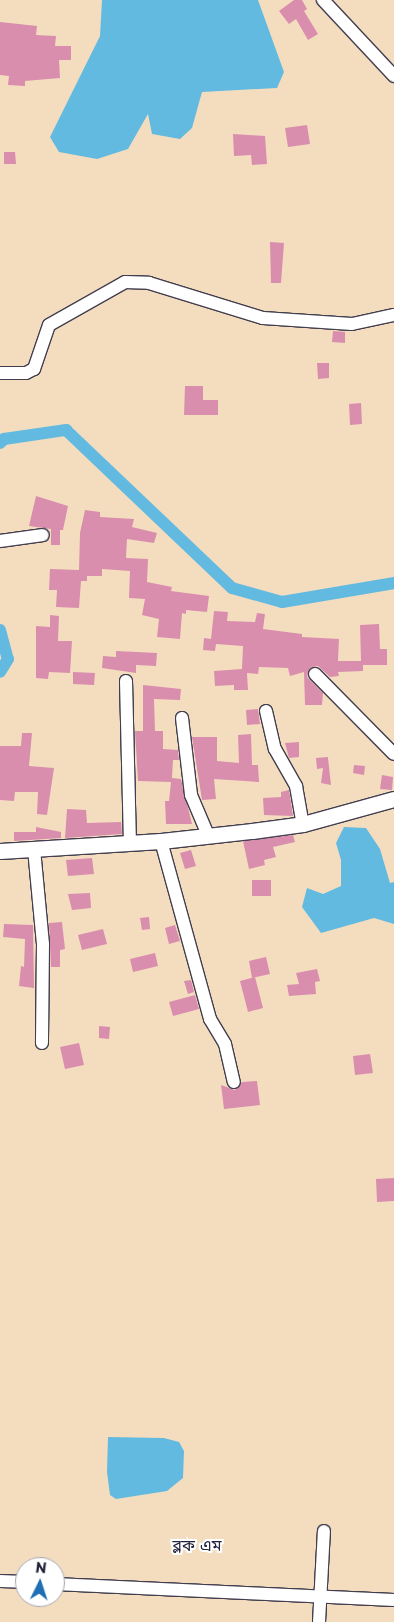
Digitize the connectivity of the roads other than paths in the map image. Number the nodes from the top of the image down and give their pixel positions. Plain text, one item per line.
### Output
1 (323, 0) edge
2 (394, 76) edge
3 (394, 315) edge
4 (0, 373) edge
5 (43, 536) dead end
6 (0, 541) edge
7 (315, 674) dead end
8 (126, 681) dead end
9 (266, 711) dead end
10 (182, 718) dead end
11 (394, 754) edge
12 (394, 799) edge
13 (303, 824) junction
14 (208, 835) junction
15 (161, 841) junction
16 (130, 843) junction
17 (34, 849) junction
18 (0, 851) edge
19 (42, 1043) dead end
20 (234, 1082) dead end
21 (324, 1531) dead end
22 (0, 1581) edge
23 (15, 1582) edge
24 (65, 1584) edge
25 (321, 1596) junction
26 (394, 1600) edge
27 (319, 1622) edge

1 - 2 street
3 - 4 street
5 - 6 street
7 - 11 street
8 - 16 street
9 - 13 street
10 - 14 street
12 - 13 street
13 - 14 street
14 - 15 street
15 - 16 street
15 - 20 street
16 - 17 street
17 - 18 street
17 - 19 street
21 - 25 street
22 - 23 street
24 - 25 street
25 - 26 street
25 - 27 street

